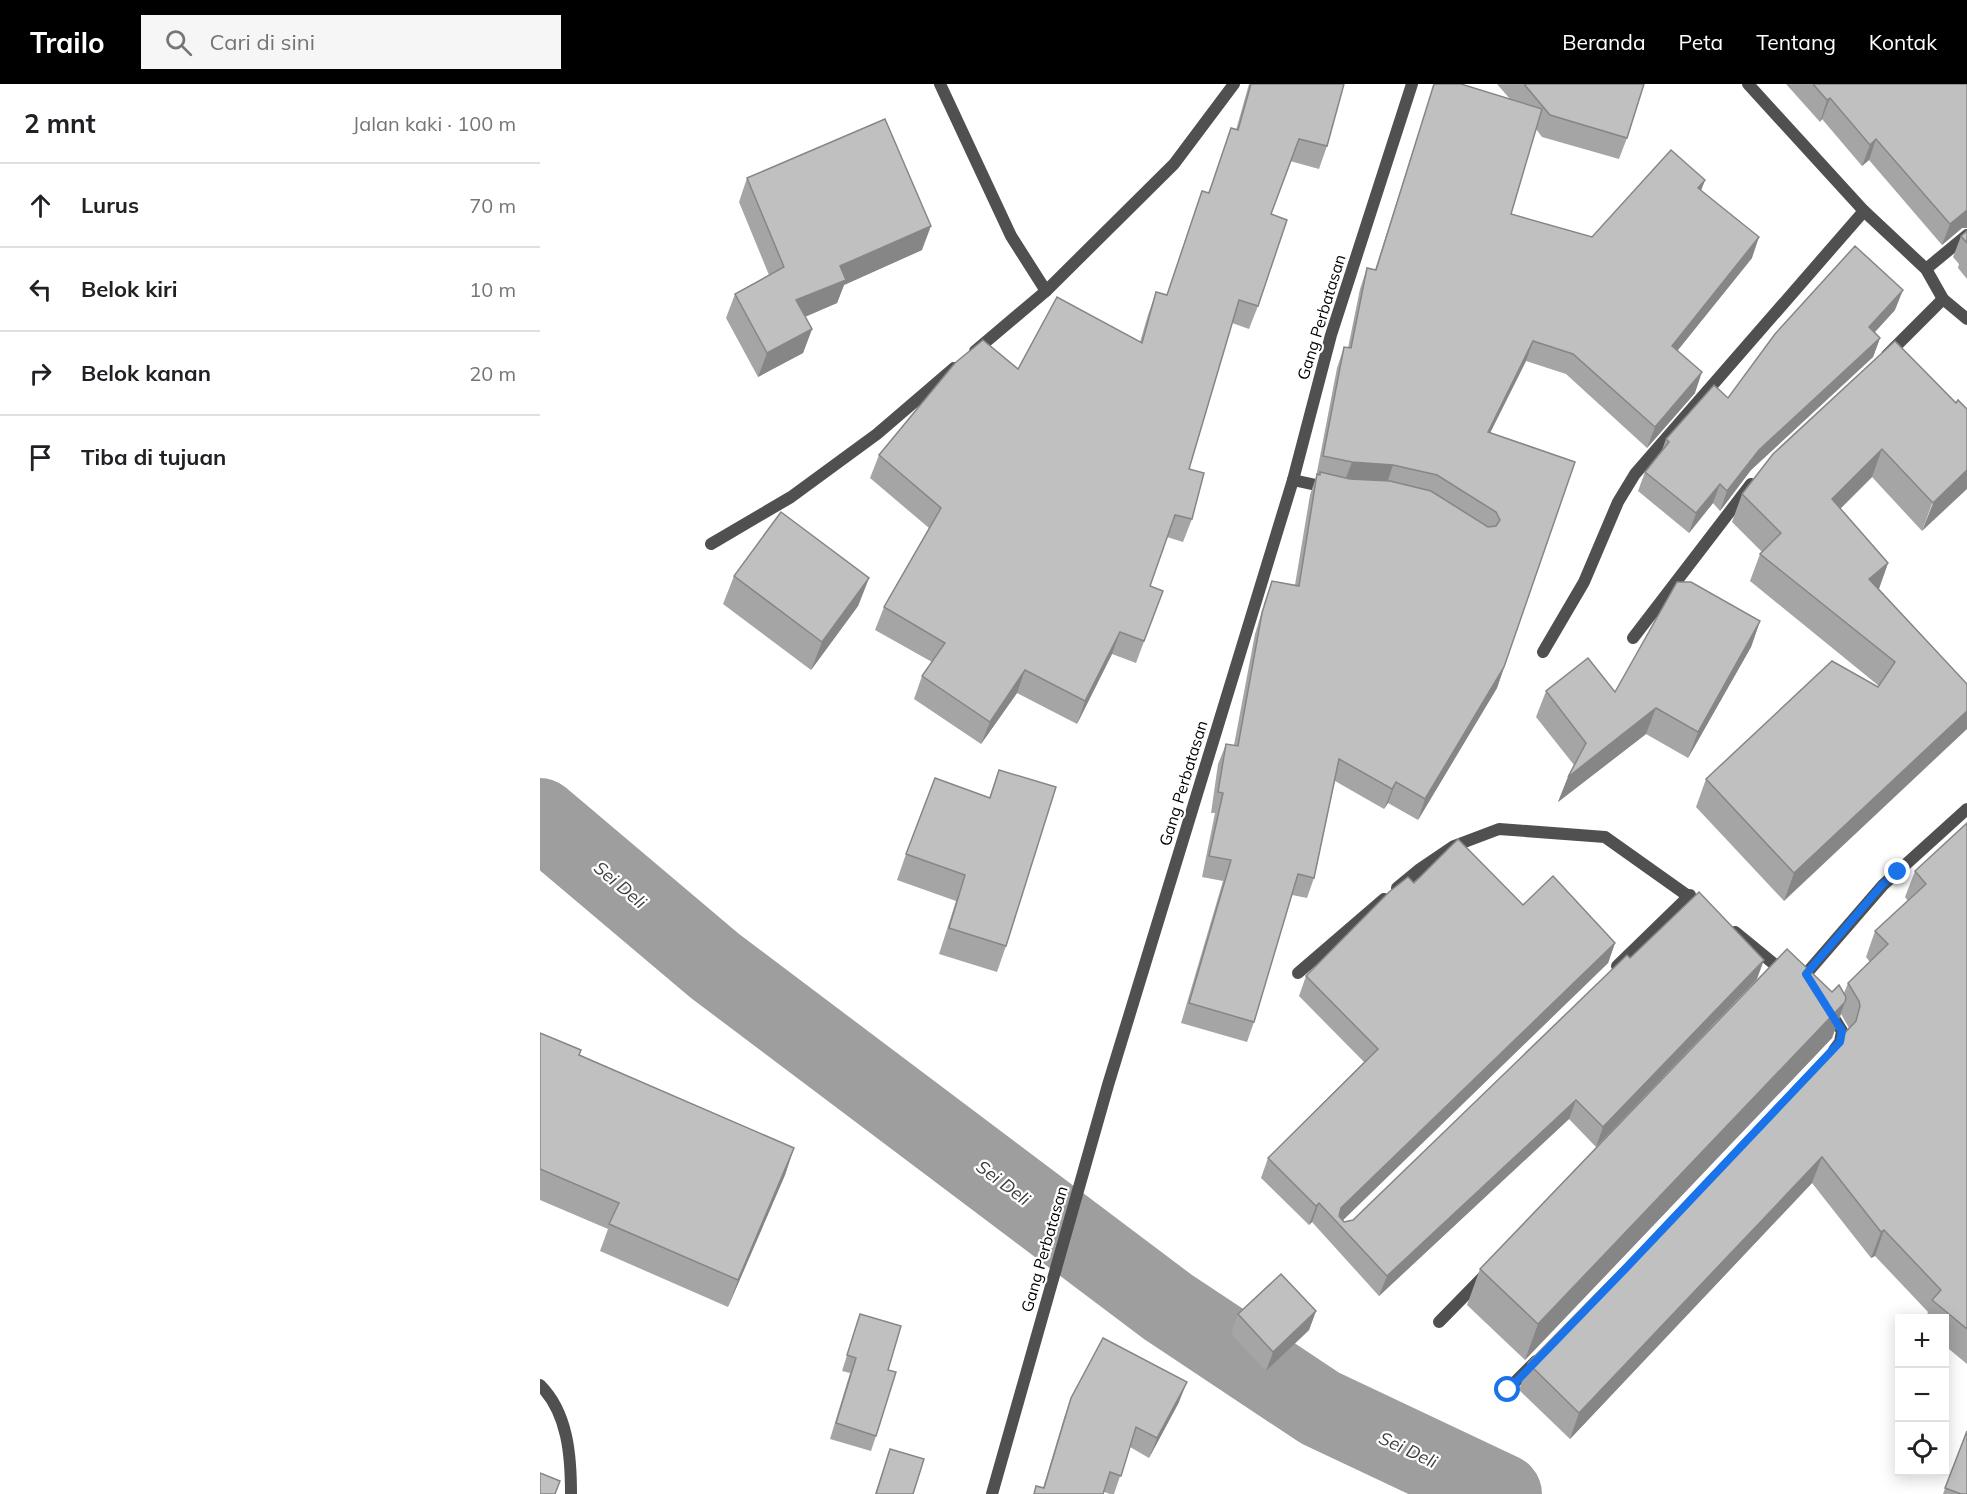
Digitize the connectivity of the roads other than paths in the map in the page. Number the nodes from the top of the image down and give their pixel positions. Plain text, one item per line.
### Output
1 (940, 84) edge
2 (1234, 84) edge
3 (1412, 84) edge
4 (1748, 84) edge
5 (1864, 211) junction
6 (1967, 235) edge
7 (1926, 269) junction
8 (1046, 291) junction
9 (1943, 299) junction
10 (1967, 319) edge
11 (1877, 364) edge
12 (1757, 476) edge
13 (1293, 480) junction
14 (1343, 491) edge
15 (711, 544) dead end
16 (1633, 638) dead end
17 (1543, 652) dead end
18 (1967, 809) edge
19 (1690, 896) junction
20 (1298, 973) dead end
21 (1806, 974) junction
22 (1604, 978) edge
23 (1823, 1062) edge
24 (1489, 1271) edge
25 (1439, 1322) dead end
26 (1547, 1349) edge
27 (540, 1385) edge
28 (1508, 1390) dead end
29 (571, 1494) edge
30 (992, 1494) edge

1 - 8 street
2 - 8 street
3 - 13 street, Gang Perbatasan
4 - 5 street
5 - 7 street
5 - 17 street
6 - 7 street
7 - 9 street
8 - 15 street
9 - 10 street
9 - 11 street
12 - 16 street
13 - 14 street
13 - 30 street, Gang Perbatasan
18 - 21 street
19 - 20 street
19 - 21 street
19 - 22 street
21 - 23 street
24 - 25 street
26 - 28 street
27 - 29 street

